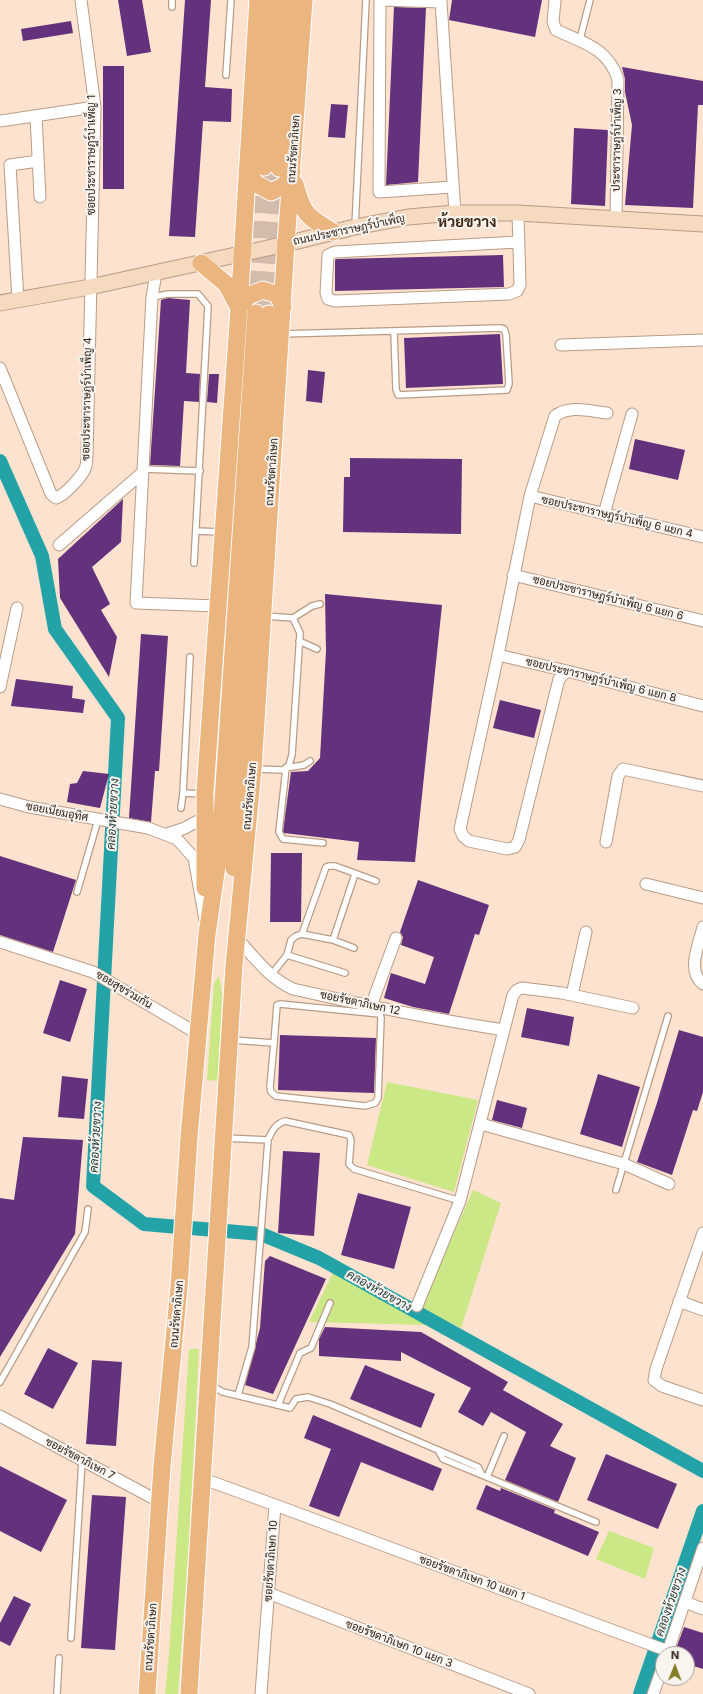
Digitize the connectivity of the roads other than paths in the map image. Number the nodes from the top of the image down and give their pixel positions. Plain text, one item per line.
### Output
1 (81, 0) edge
2 (172, 0) edge
3 (231, 0) edge
4 (258, 0) edge
5 (275, 0) edge
6 (290, 0) edge
7 (304, 0) edge
8 (366, 0) edge
9 (555, 0) edge
10 (590, 0) edge
11 (172, 7) dead end
12 (580, 39) junction
13 (226, 74) dead end
14 (95, 107) junction
15 (36, 116) junction
16 (0, 121) edge
17 (38, 161) junction
18 (278, 169) junction
19 (247, 170) junction
20 (453, 187) junction
21 (40, 198) dead end
22 (455, 213) junction
23 (518, 213) junction
24 (616, 218) junction
25 (703, 224) edge
26 (354, 227) junction
27 (333, 232) junction
28 (518, 242) junction
29 (286, 244) junction
30 (243, 253) junction
31 (201, 263) junction
32 (156, 273) junction
33 (90, 287) junction
34 (152, 297) junction
35 (18, 300) junction
36 (0, 303) edge
37 (239, 308) junction
38 (269, 311) junction
39 (394, 332) junction
40 (281, 334) junction
41 (703, 340) edge
42 (561, 345) dead end
43 (0, 368) edge
44 (607, 413) dead end
45 (632, 414) dead end
46 (142, 471) junction
47 (200, 471) junction
48 (530, 496) junction
49 (604, 514) junction
50 (196, 531) junction
51 (223, 532) junction
52 (703, 537) edge
53 (59, 545) dead end
54 (194, 563) dead end
55 (513, 575) junction
56 (320, 604) dead end
57 (218, 606) junction
58 (17, 608) dead end
59 (263, 615) junction
60 (293, 618) junction
61 (703, 621) edge
62 (299, 641) junction
63 (317, 649) dead end
64 (498, 655) junction
65 (190, 657) dead end
66 (567, 671) junction
67 (0, 687) edge
68 (703, 706) edge
69 (310, 761) dead end
70 (286, 768) junction
71 (253, 769) junction
72 (703, 786) edge
73 (183, 793) junction
74 (205, 794) junction
75 (0, 799) edge
76 (181, 808) dead end
77 (205, 816) junction
78 (102, 820) junction
79 (168, 834) junction
80 (606, 842) dead end
81 (323, 843) dead end
82 (355, 874) junction
83 (376, 881) dead end
84 (646, 884) dead end
85 (77, 892) dead end
86 (703, 898) edge
87 (703, 927) edge
88 (586, 932) dead end
89 (207, 934) junction
90 (302, 934) junction
91 (396, 938) dead end
92 (333, 940) junction
93 (236, 941) junction
94 (0, 942) edge
95 (354, 948) dead end
96 (287, 955) junction
97 (345, 972) dead end
98 (270, 975) junction
99 (703, 984) edge
100 (572, 995) junction
101 (372, 1006) junction
102 (633, 1008) dead end
103 (668, 1016) dead end
104 (504, 1030) junction
105 (198, 1034) junction
106 (229, 1040) junction
107 (274, 1043) junction
108 (481, 1124) junction
109 (223, 1138) junction
110 (268, 1140) junction
111 (624, 1164) junction
112 (669, 1184) dead end
113 (616, 1190) dead end
114 (460, 1201) junction
115 (88, 1209) dead end
116 (703, 1233) edge
117 (679, 1301) junction
118 (330, 1303) dead end
119 (417, 1306) dead end
120 (703, 1310) edge
121 (0, 1382) edge
122 (207, 1384) junction
123 (238, 1396) junction
124 (703, 1400) edge
125 (278, 1405) junction
126 (1, 1418) edge
127 (504, 1436) dead end
128 (82, 1460) junction
129 (485, 1476) junction
130 (201, 1478) junction
131 (160, 1502) junction
132 (274, 1505) junction
133 (596, 1522) dead end
134 (703, 1548) edge
135 (268, 1593) junction
136 (685, 1602) junction
137 (703, 1609) edge
138 (71, 1638) dead end
139 (656, 1646) edge
140 (669, 1646) edge
141 (60, 1658) dead end
142 (57, 1694) edge
143 (147, 1694) edge
144 (188, 1694) edge
145 (262, 1694) edge
146 (529, 1694) edge

1 - 14 street, ซอยประชาราษฎร์บำเพ็ญ 1
2 - 11 lane
3 - 13 lane
4 - 19 main road, ถนนรัชดาภิเษก
5 - 18 main road, ถนนรัชดาภิเษก
6 - 18 main road, ถนนรัชดาภิเษก
7 - 18 main road, ถนนรัชดาภิเษก
8 - 26 lane
9 - 12 street, ประชาราษฎร์บำเพ็ญ 3
10 - 12 lane
12 - 24 street, ประชาราษฎร์บำเพ็ญ 3
14 - 15 street
14 - 33 street, ซอยประชาราษฎร์บำเพ็ญ 1
15 - 16 street
15 - 17 street
17 - 21 street
17 - 35 street
18 - 19 main road
18 - 27 main road
18 - 29 main road, ถนนรัชดาภิเษก
19 - 30 main road, ถนนรัชดาภิเษก
20 - 20 street
20 - 22 street
22 - 23 main road, ถนนประชาราษฎร์บำเพ็ญ
22 - 26 main road, ถนนประชาราษฎร์บำเพ็ญ
23 - 24 main road, ถนนประชาราษฎร์บำเพ็ญ
23 - 28 street
24 - 25 main road, ถนนประชาราษฎร์บำเพ็ญ
26 - 27 main road, ถนนประชาราษฎร์บำเพ็ญ
27 - 29 main road, ถนนประชาราษฎร์บำเพ็ญ
28 - 28 street
29 - 30 main road, ถนนประชาราษฎร์บำเพ็ญ
29 - 38 main road, ถนนรัชดาภิเษก
30 - 31 main road, ถนนประชาราษฎร์บำเพ็ญ
30 - 37 main road, ถนนรัชดาภิเษก
31 - 32 main road, ถนนประชาราษฎร์บำเพ็ญ
31 - 37 main road
32 - 33 main road, ถนนประชาราษฎร์บำเพ็ญ
32 - 34 street
33 - 35 main road, ถนนประชาราษฎร์บำเพ็ญ
33 - 43 street, ซอยประชาราษฎร์บำเพ็ญ 4
34 - 46 street
34 - 47 lane
35 - 36 main road, ถนนประชาราษฎร์บำเพ็ญ
37 - 38 main road
37 - 51 main road, ถนนรัชดาภิเษก
38 - 40 main road, ถนนรัชดาภิเษก
38 - 89 main road, ถนนรัชดาภิเษก
38 - 93 main road, ถนนรัชดาภิเษก
39 - 39 lane
39 - 40 lane
40 - 59 main road, ถนนรัชดาภิเษก
41 - 42 street
44 - 48 street
45 - 49 street
46 - 47 lane
46 - 53 street
46 - 57 street
47 - 50 lane
48 - 49 street, ซอยประชาราษฎร์บำเพ็ญ 6 แยก 4
48 - 55 street
49 - 52 street, ซอยประชาราษฎร์บำเพ็ญ 6 แยก 4
50 - 51 lane
50 - 54 lane
51 - 57 main road, ถนนรัชดาภิเษก
55 - 61 street, ซอยประชาราษฎร์บำเพ็ญ 6 แยก 6
55 - 64 street
56 - 60 lane
57 - 74 main road, ถนนรัชดาภิเษก
58 - 67 street
59 - 60 lane
59 - 71 main road, ถนนรัชดาภิเษก
60 - 62 lane
62 - 63 lane
62 - 70 lane
64 - 66 street, ซอยประชาราษฎร์บำเพ็ญ 6 แยก 8
64 - 66 street
65 - 73 lane
66 - 68 street, ซอยประชาราษฎร์บำเพ็ญ 6 แยก 8
69 - 70 lane
70 - 71 lane
70 - 81 lane
71 - 93 main road, ถนนรัชดาภิเษก
72 - 80 street
73 - 74 lane
73 - 76 lane
74 - 77 main road, ถนนรัชดาภิเษก
75 - 78 street, ซอยเนียมอุทิศ
77 - 79 street
77 - 89 main road, ถนนรัชดาภิเษก
78 - 79 street, ซอยเนียมอุทิศ
78 - 85 lane
79 - 89 street, ซอยเนียมอุทิศ
82 - 83 lane
82 - 90 lane
82 - 92 lane
84 - 86 street
87 - 99 street
88 - 100 street
89 - 105 main road, ถนนรัชดาภิเษก
90 - 92 lane
90 - 96 lane
91 - 101 street
92 - 95 lane
93 - 98 street, ซอยรัชดาภิเษก 12
93 - 106 main road, ถนนรัชดาภิเษก
94 - 105 street, ซอยสุขร่วมกัน
96 - 97 lane
96 - 98 lane
98 - 101 street, ซอยรัชดาภิเษก 12
100 - 102 street
100 - 104 street
101 - 104 street, ซอยรัชดาภิเษก 12
103 - 111 lane
104 - 108 street
105 - 131 main road, ถนนรัชดาภิเษก
106 - 107 lane
106 - 109 main road, ถนนรัชดาภิเษก
107 - 107 lane
108 - 111 street
108 - 114 street
109 - 110 lane
109 - 122 main road, ถนนรัชดาภิเษก
110 - 114 lane
110 - 123 lane
111 - 112 street
111 - 113 lane
114 - 119 street
115 - 121 lane
116 - 117 street
117 - 120 street
117 - 124 street
118 - 125 lane
122 - 123 lane
122 - 130 main road, ถนนรัชดาภิเษก
123 - 125 lane
125 - 129 lane
126 - 128 street, ซอยรัชดาภิเษก 7
127 - 129 lane
128 - 131 street, ซอยรัชดาภิเษก 7
128 - 138 lane
129 - 133 lane
130 - 132 street, ซอยรัชดาภิเษก 10
130 - 144 main road, ถนนรัชดาภิเษก
131 - 143 main road, ถนนรัชดาภิเษก
132 - 135 street, ซอยรัชดาภิเษก 10
132 - 139 street, ซอยรัชดาภิเษก 10 แยก 1
134 - 136 street
135 - 145 street, ซอยรัชดาภิเษก 10
135 - 146 street, ซอยรัชดาภิเษก 10 แยก 3
136 - 137 street
136 - 140 street
141 - 142 lane

